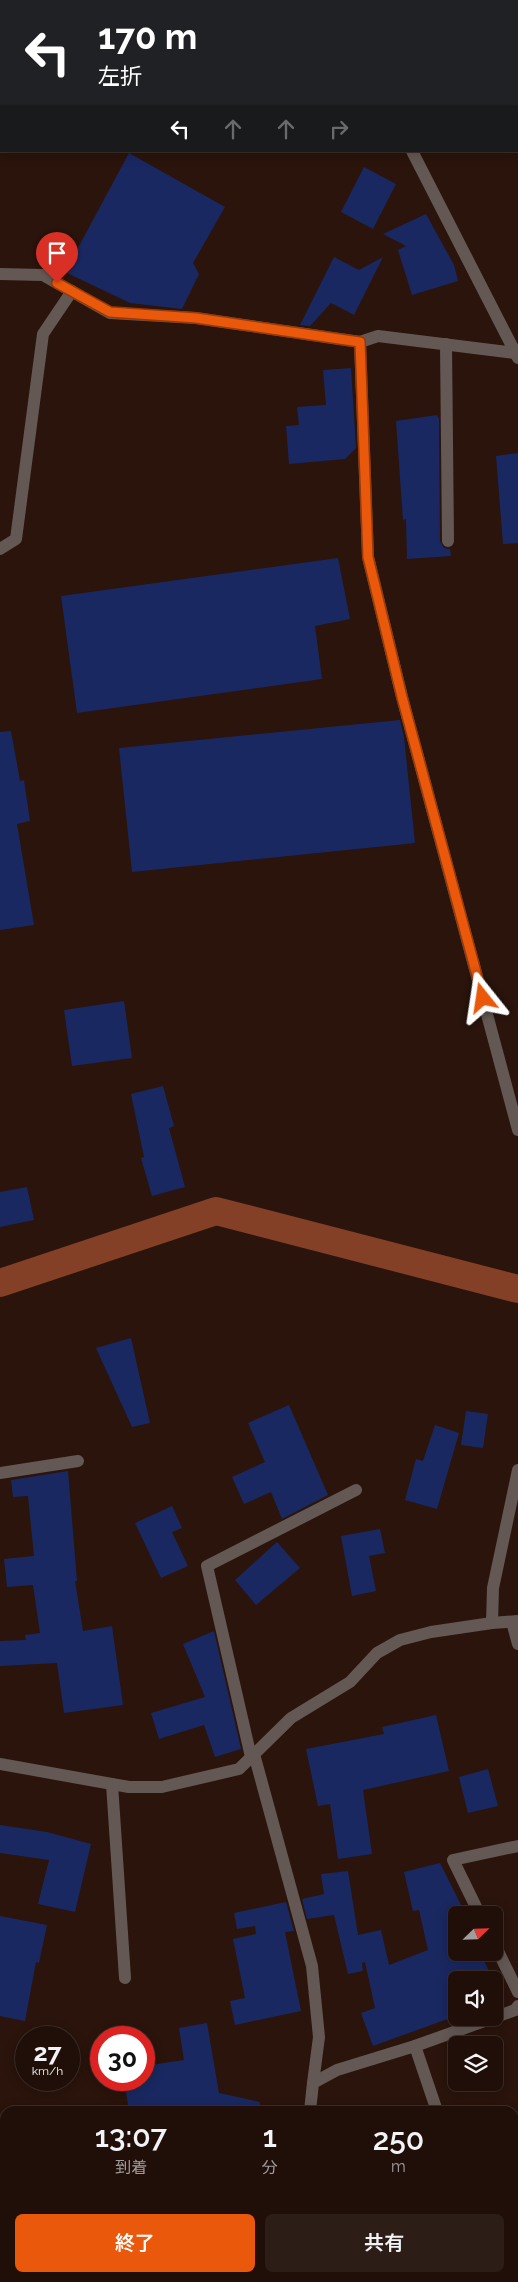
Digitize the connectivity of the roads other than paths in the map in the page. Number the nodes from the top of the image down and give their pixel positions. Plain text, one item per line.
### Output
1 (413, 152) edge
2 (0, 274) edge
3 (72, 291) junction
4 (360, 342) junction
5 (446, 344) junction
6 (516, 356) edge
7 (448, 541) dead end
8 (0, 549) edge
9 (518, 1130) edge
10 (78, 1461) dead end
11 (518, 1470) edge
12 (0, 1474) edge
13 (356, 1490) dead end
14 (515, 1622) edge
15 (492, 1623) junction
16 (518, 1644) edge
17 (253, 1755) junction
18 (0, 1764) edge
19 (112, 1784) junction
20 (518, 1846) edge
21 (476, 1906) edge
22 (503, 1961) edge
23 (125, 1978) dead end
24 (518, 1992) edge
25 (518, 2006) edge
26 (415, 2046) junction
27 (313, 2083) junction
28 (311, 2106) edge
29 (435, 2106) edge

1 - 6 street
2 - 3 street
3 - 4 street
3 - 8 street
4 - 5 street
4 - 9 street
5 - 6 street
5 - 7 street
10 - 12 street
11 - 15 street
13 - 17 street
14 - 15 street
14 - 16 street
15 - 17 street
17 - 19 street
17 - 27 street
18 - 19 street
19 - 23 street
20 - 21 street
22 - 24 street
25 - 26 street
26 - 27 street
26 - 29 street
27 - 28 street

